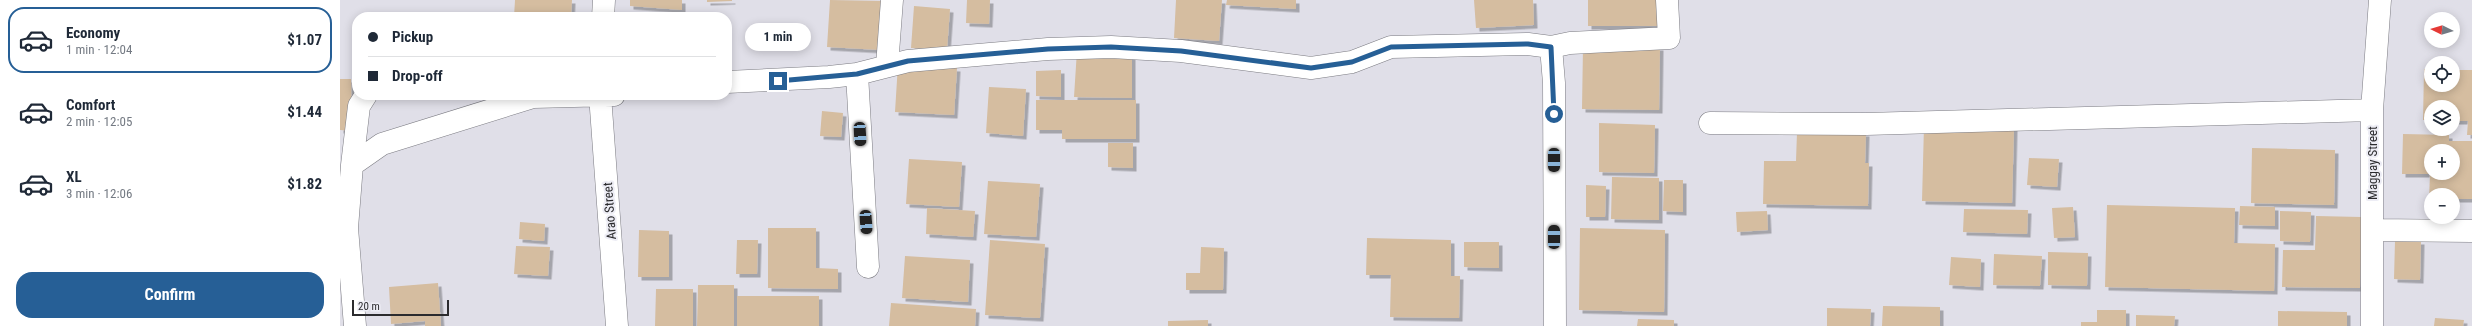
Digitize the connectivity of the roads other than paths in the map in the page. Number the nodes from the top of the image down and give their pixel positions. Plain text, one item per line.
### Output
1 (604, 0) edge
2 (892, 0) edge
3 (1667, 0) edge
4 (2380, 0) edge
5 (603, 12) edge
6 (1551, 47) junction
7 (887, 66) junction
8 (857, 74) junction
9 (732, 82) edge
10 (363, 100) edge
11 (511, 100) edge
12 (605, 100) edge
13 (2372, 110) junction
14 (1710, 123) dead end
15 (352, 165) junction
16 (2373, 230) junction
17 (2472, 231) edge
18 (868, 267) dead end
19 (355, 326) edge
20 (617, 326) edge
21 (1555, 326) edge
22 (2372, 326) edge

1 - 5 street
2 - 7 street
3 - 6 street
4 - 13 street, Maggay Street
6 - 7 street
6 - 21 street
7 - 8 street
8 - 9 street
8 - 18 street
10 - 15 street
11 - 15 street
12 - 20 street, Arao Street
13 - 14 street
13 - 16 street, Maggay Street
15 - 19 street
16 - 17 street
16 - 22 street, Maggay Street

